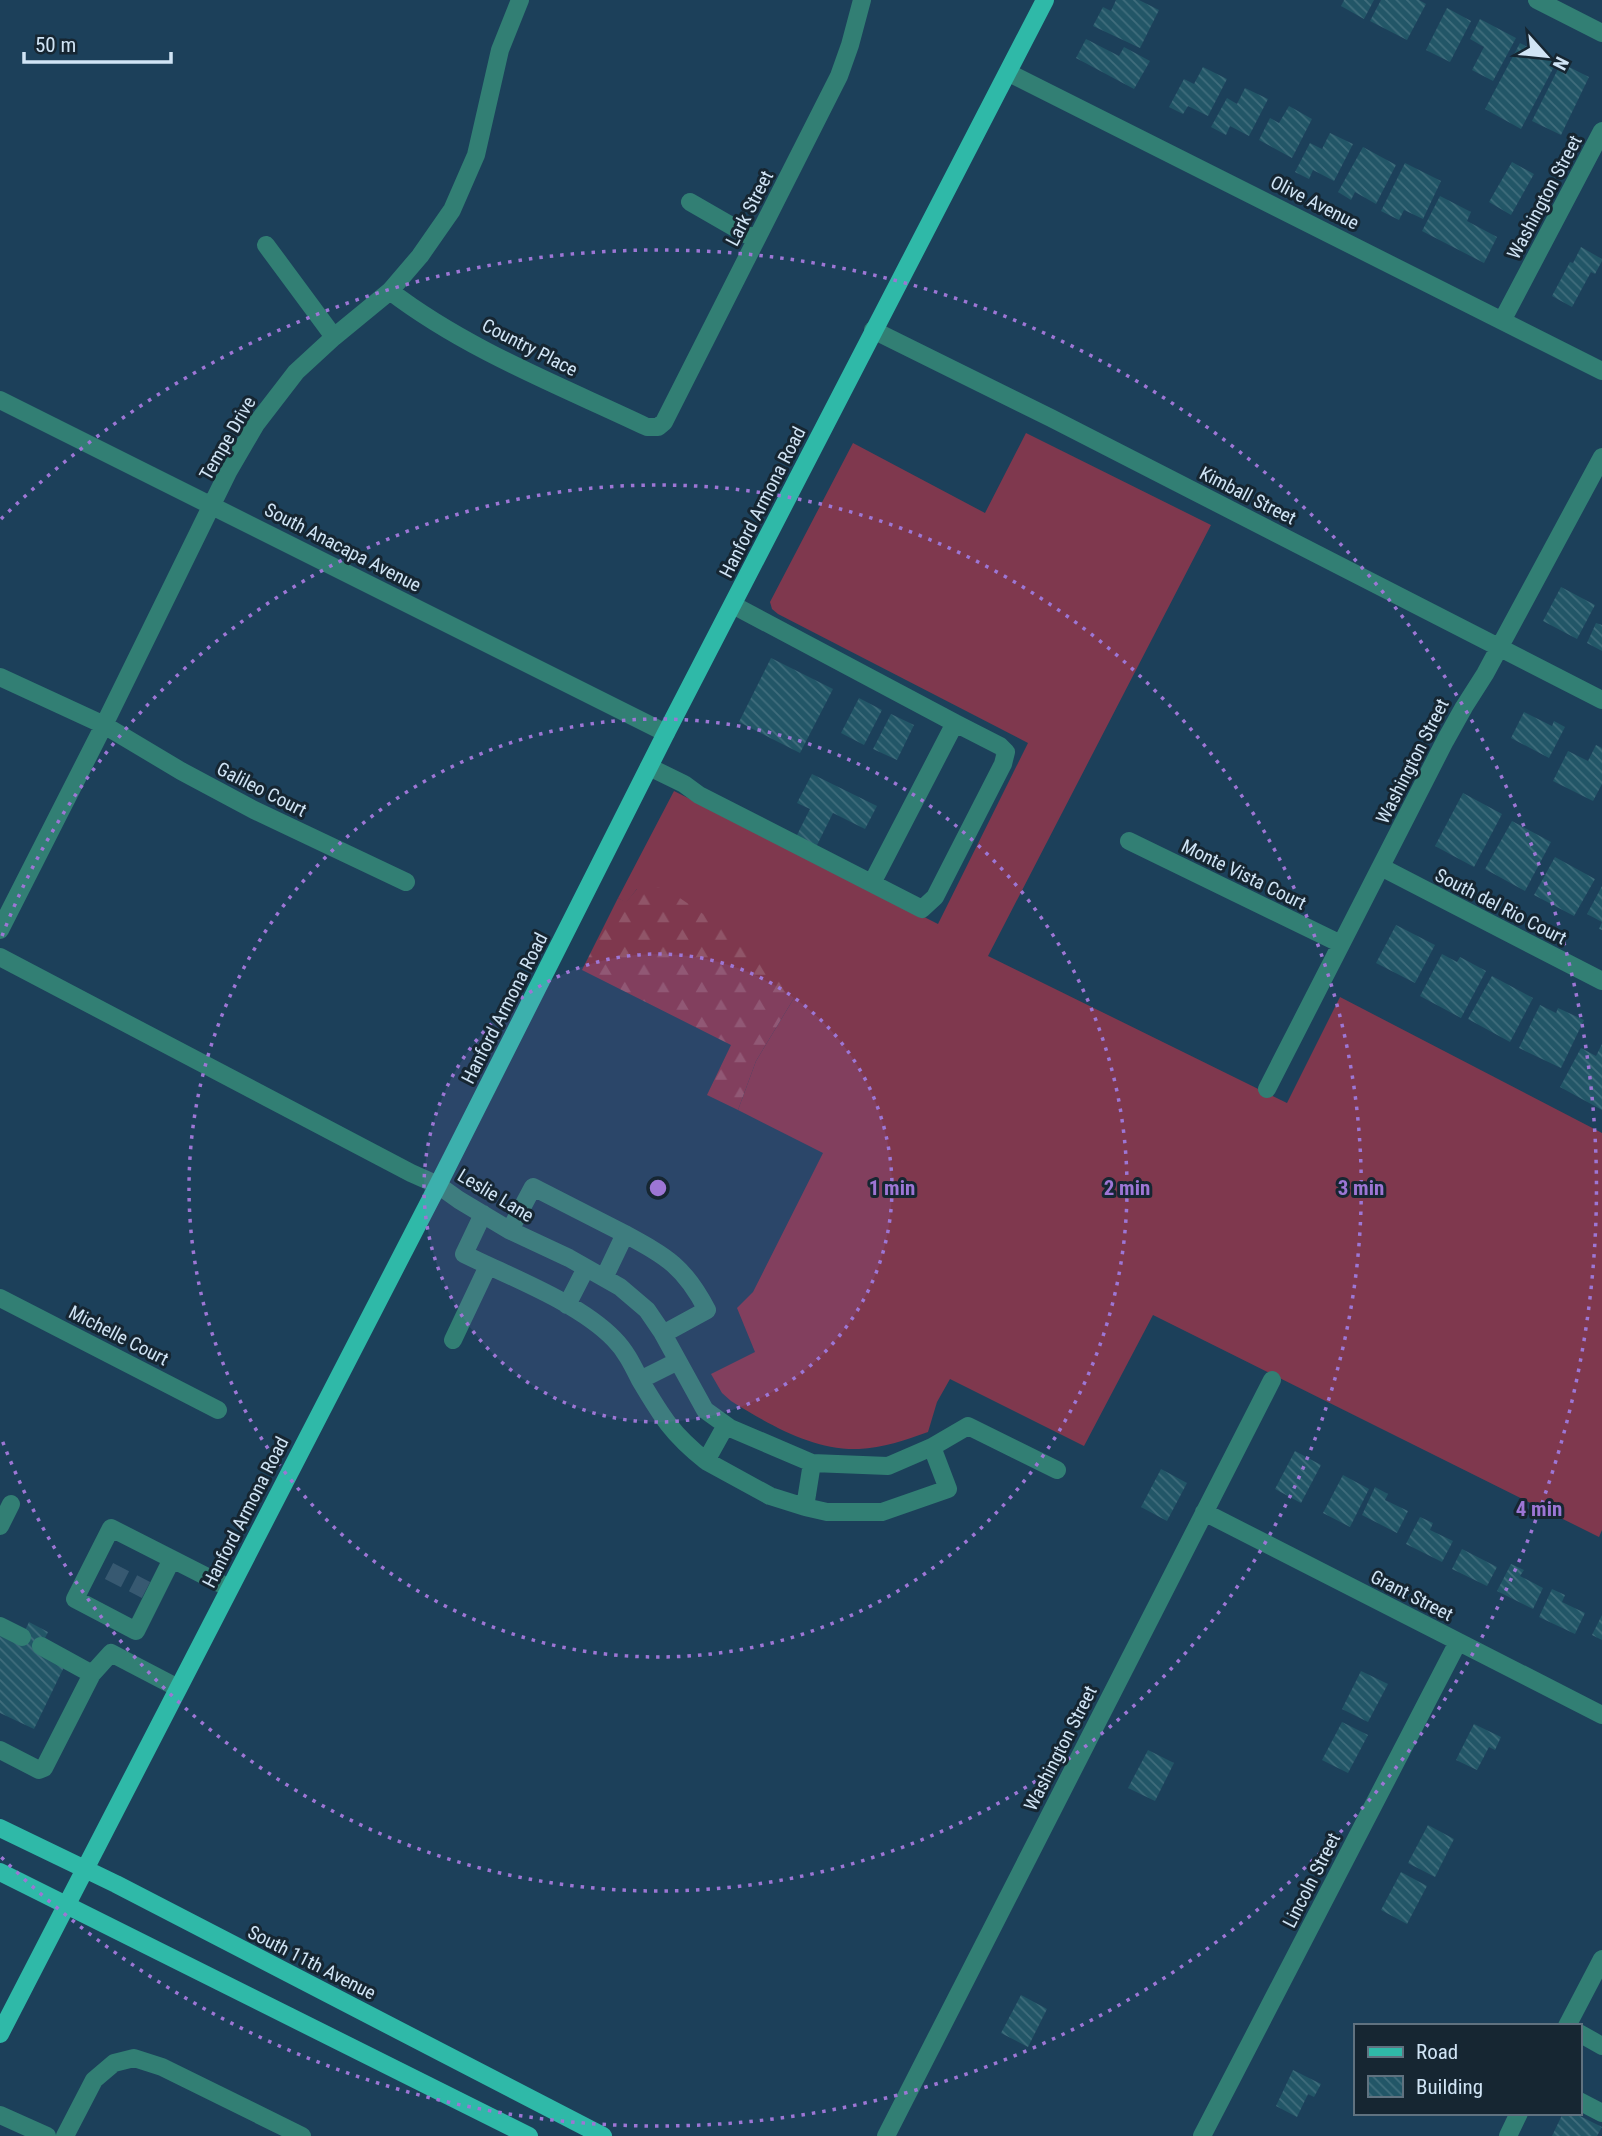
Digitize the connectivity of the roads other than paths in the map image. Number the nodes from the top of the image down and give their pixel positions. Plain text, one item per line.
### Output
1 (520, 0) edge
2 (1045, 0) edge
3 (1537, 0) edge
4 (857, 1) edge
5 (1602, 33) edge
6 (1009, 73) junction
7 (1602, 131) edge
8 (690, 202) dead end
9 (756, 240) junction
10 (266, 246) dead end
11 (390, 291) junction
12 (1503, 320) junction
13 (873, 330) junction
14 (334, 337) junction
15 (1602, 371) edge
16 (0, 400) edge
17 (658, 427) joint
18 (1602, 457) edge
19 (213, 505) junction
20 (733, 605) junction
21 (1499, 648) junction
22 (0, 677) edge
23 (1602, 700) edge
24 (955, 723) junction
25 (104, 725) junction
26 (666, 733) junction
27 (649, 767) junction
28 (1129, 841) dead end
29 (1381, 867) junction
30 (406, 882) dead end
31 (872, 883) junction
32 (0, 930) edge
33 (1341, 944) junction
34 (0, 957) edge
35 (1602, 981) edge
36 (1267, 1089) dead end
37 (438, 1185) junction
38 (483, 1214) junction
39 (510, 1230) junction
40 (625, 1234) junction
41 (488, 1266) junction
42 (586, 1268) junction
43 (604, 1278) junction
44 (0, 1298) edge
45 (567, 1305) junction
46 (663, 1334) junction
47 (453, 1340) dead end
48 (678, 1361) junction
49 (640, 1380) junction
50 (1272, 1380) dead end
51 (218, 1410) dead end
52 (726, 1425) junction
53 (932, 1447) junction
54 (706, 1461) junction
55 (812, 1463) junction
56 (1057, 1469) dead end
57 (11, 1504) dead end
58 (805, 1507) junction
59 (1204, 1512) junction
60 (0, 1526) edge
61 (172, 1559) junction
62 (229, 1588) junction
63 (0, 1626) edge
64 (136, 1631) junction
65 (22, 1637) dead end
66 (1458, 1642) junction
67 (41, 1646) dead end
68 (122, 1659) junction
69 (92, 1674) junction
70 (177, 1688) junction
71 (1602, 1715) edge
72 (0, 1750) edge
73 (0, 1828) edge
74 (86, 1869) junction
75 (0, 1872) edge
76 (65, 1906) junction
77 (1602, 1959) edge
78 (1568, 2024) edge
79 (0, 2034) edge
80 (1581, 2035) edge
81 (1602, 2046) edge
82 (1581, 2102) edge
83 (1602, 2112) edge
84 (1518, 2115) edge
85 (5, 2124) edge
86 (47, 2136) edge
87 (65, 2136) edge
88 (302, 2136) edge
89 (529, 2136) edge
90 (603, 2136) edge
91 (886, 2136) edge
92 (1202, 2136) edge
93 (1508, 2136) edge

1 - 11 street, Tempe Drive
2 - 6 main road, Hanford Armona Road
3 - 5 street
4 - 9 street, Lark Street
6 - 12 street, Olive Avenue
6 - 13 main road, Hanford Armona Road
7 - 12 street, Washington Street
8 - 9 street
9 - 17 street, Lark Street
10 - 14 street
11 - 14 street, Tempe Drive
11 - 17 street, Country Place
12 - 15 street, Olive Avenue
13 - 20 main road, Hanford Armona Road
13 - 21 street, Kimball Street
14 - 19 street, Tempe Drive
16 - 19 street, South Anacapa Avenue
18 - 21 street, Washington Street
19 - 25 street, Tempe Drive
19 - 26 street, South Anacapa Avenue
20 - 24 street
20 - 26 main road, Hanford Armona Road
21 - 23 street, Kimball Street
21 - 29 street, Washington Street
22 - 25 street, Galileo Court
24 - 31 street
24 - 31 street
25 - 30 street, Galileo Court
25 - 32 street, Tempe Drive
26 - 27 main road, Hanford Armona Road
27 - 31 street
27 - 37 main road, Hanford Armona Road
28 - 33 street, Monte Vista Court
29 - 33 street, Washington Street
29 - 35 street, South del Rio Court
33 - 36 street, Washington Street
34 - 37 street, Leslie Lane
37 - 38 street, Leslie Lane
37 - 62 main road, Hanford Armona Road
38 - 39 street, Leslie Lane
38 - 41 street
39 - 40 street
39 - 42 street, Leslie Lane
40 - 43 street
40 - 46 street
41 - 45 street
41 - 47 street
42 - 43 street, Leslie Lane
42 - 45 street
43 - 46 street, Leslie Lane
44 - 51 street, Michelle Court
45 - 49 street
46 - 48 street, Leslie Lane
48 - 49 street
48 - 52 street, Leslie Lane
49 - 54 street
50 - 59 street, Washington Street
52 - 54 street
52 - 55 street, Leslie Lane
53 - 55 street, Leslie Lane
53 - 56 street, Leslie Lane
53 - 58 street
54 - 58 street
55 - 58 street
57 - 60 street
59 - 66 street, Grant Street
59 - 91 street, Washington Street
61 - 62 street
61 - 64 street
61 - 64 street
62 - 70 main road, Hanford Armona Road
63 - 65 street
64 - 68 street
66 - 71 street, Grant Street
66 - 92 street, Lincoln Street
67 - 69 street
68 - 69 street
68 - 70 street
69 - 72 street
70 - 74 main road, Hanford Armona Road
73 - 74 main road, South 11th Avenue
74 - 76 main road, Hanford Armona Road
74 - 90 main road, South 11th Avenue
75 - 76 main road
76 - 79 main road, Hanford Armona Road
76 - 89 main road
77 - 78 street
80 - 81 street
82 - 83 street
84 - 93 street
85 - 86 street
87 - 88 street

